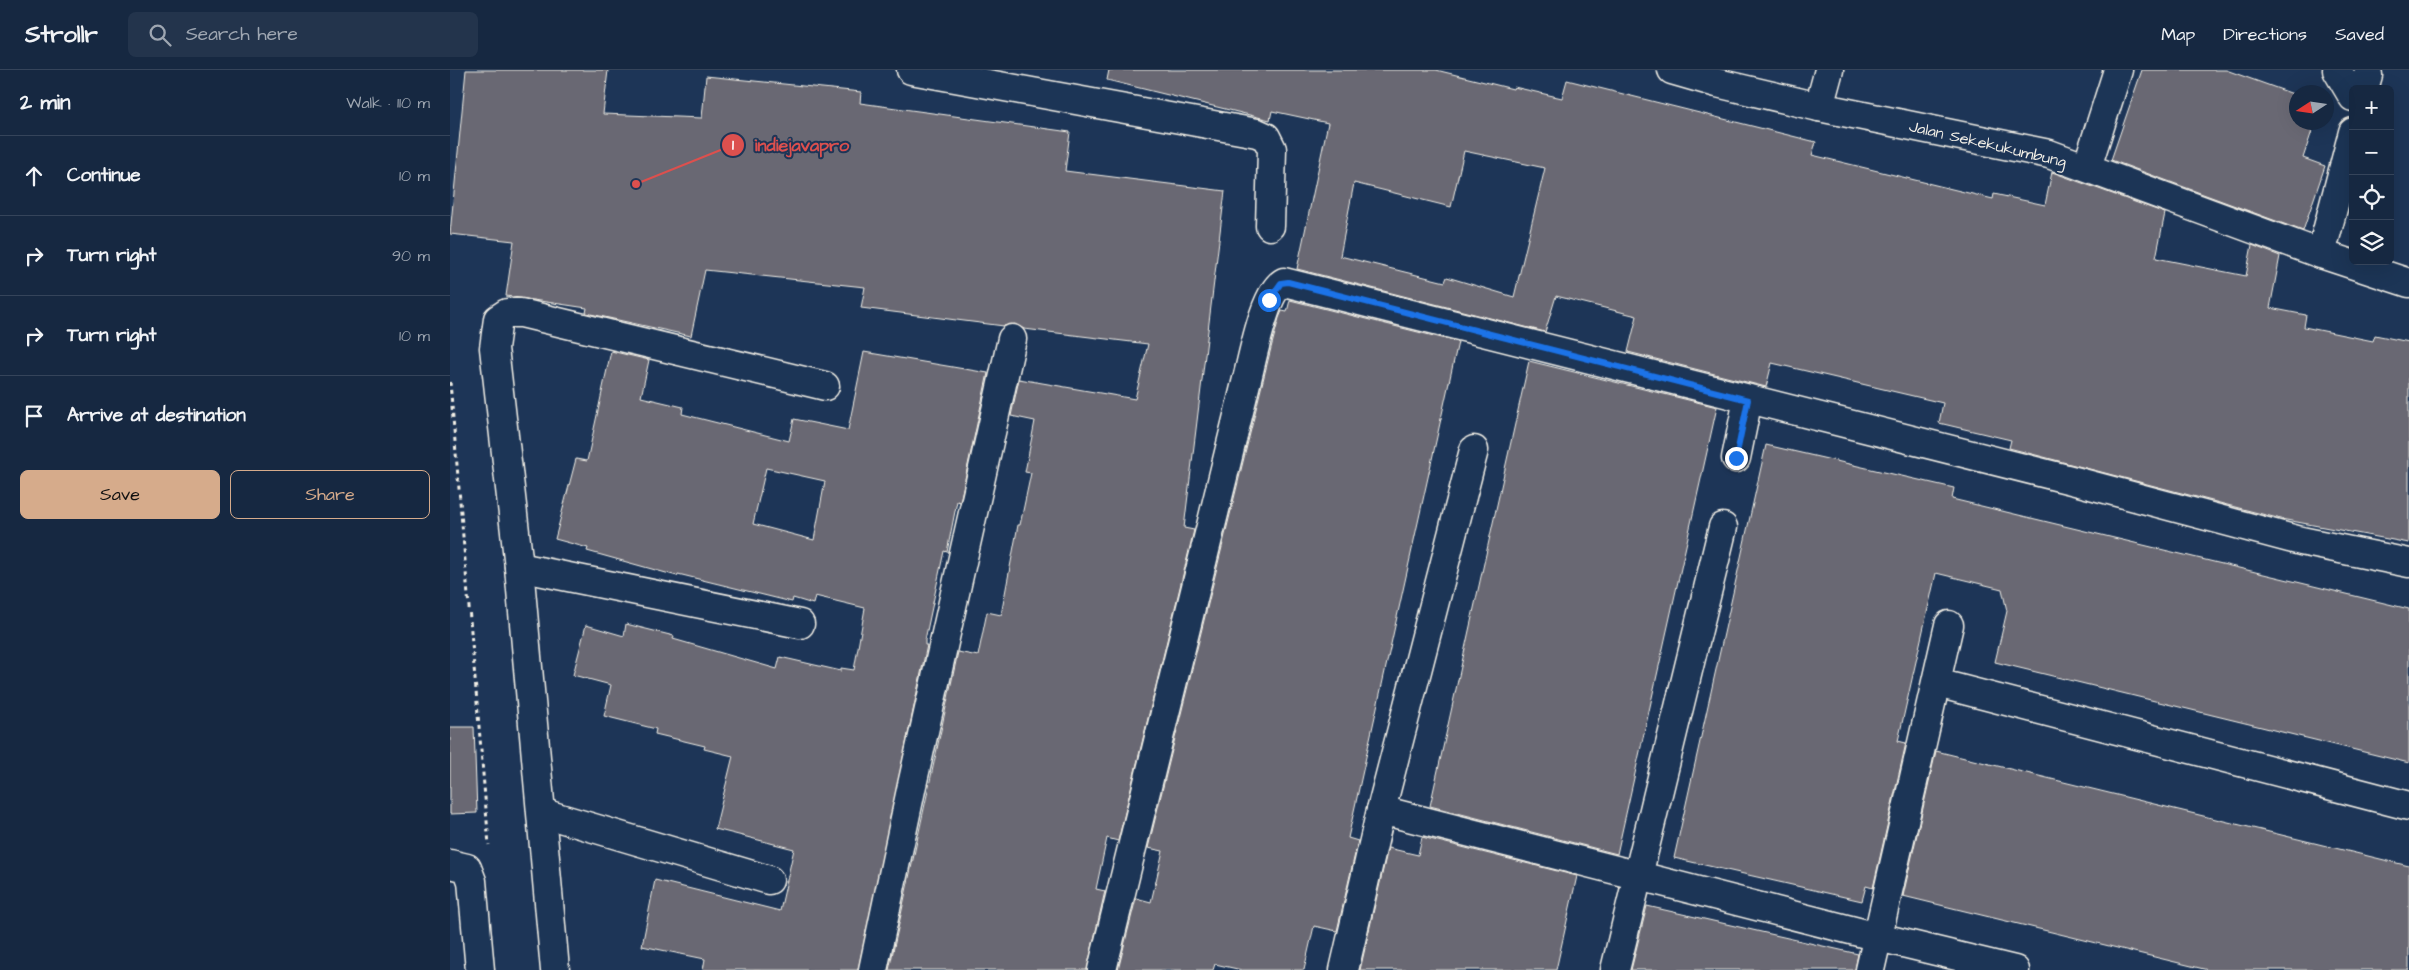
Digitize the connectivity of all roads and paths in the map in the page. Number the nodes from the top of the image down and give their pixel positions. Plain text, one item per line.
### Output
1 (910, 70) edge
2 (1672, 70) edge
3 (1829, 70) edge
4 (2118, 70) edge
5 (2337, 70) edge
6 (1718, 77) edge
7 (2349, 90) edge
8 (1819, 107) junction
9 (2349, 147) edge
10 (2087, 167) junction
11 (1270, 226) dead end
12 (2321, 254) junction
13 (2409, 283) edge
14 (1012, 339) dead end
15 (450, 382) edge
16 (825, 386) dead end
17 (1748, 400) junction
18 (1474, 450) dead end
19 (1736, 458) dead end
20 (1723, 527) dead end
21 (2409, 563) edge
22 (519, 567) junction
23 (800, 624) dead end
24 (1949, 624) dead end
25 (1937, 683) junction
26 (2409, 806) edge
27 (1382, 810) junction
28 (543, 813) junction
29 (490, 846) dead end
30 (450, 864) edge
31 (1638, 875) junction
32 (769, 880) dead end
33 (1878, 937) junction
34 (480, 970) edge
35 (556, 970) edge
36 (873, 970) edge
37 (1102, 970) edge
38 (1344, 970) edge
39 (1615, 970) edge
40 (1870, 970) edge
41 (2015, 970) edge

1 - 11 street
2 - 6 street, Jalan Sekekukumbung
3 - 8 street
4 - 10 street
5 - 7 street
6 - 8 street, Jalan Sekekukumbung
8 - 10 street, Jalan Sekekukumbung
9 - 12 street
10 - 12 street, Jalan Sekekukumbung
12 - 13 street, Jalan Sekekukumbung
14 - 36 street
15 - 29 path
16 - 22 street
17 - 19 street
17 - 21 street
17 - 37 street
18 - 27 street
20 - 31 street
22 - 23 street
22 - 28 street
24 - 25 street
25 - 26 street
25 - 33 street
27 - 31 street
27 - 38 street
28 - 32 street
28 - 35 street
30 - 34 street
31 - 33 street
31 - 39 street
33 - 40 street
33 - 41 street

